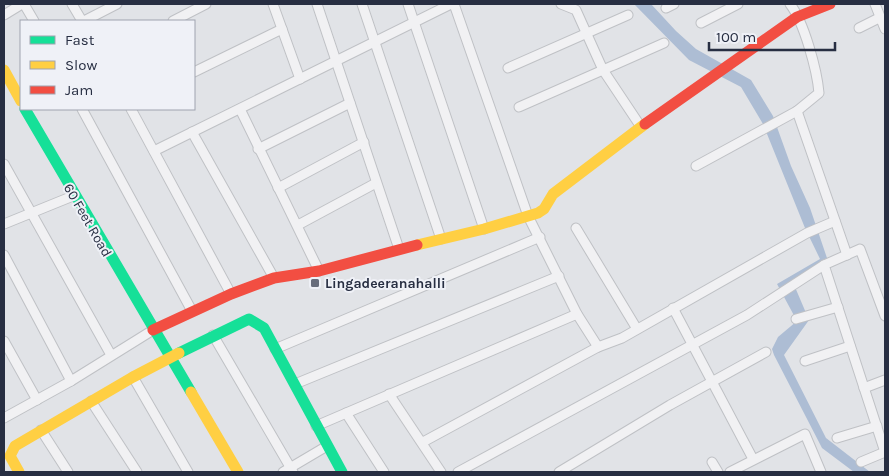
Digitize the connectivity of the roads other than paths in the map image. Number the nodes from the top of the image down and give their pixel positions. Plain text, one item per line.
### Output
1 (23, 4) edge
2 (72, 4) edge
3 (117, 4) edge
4 (206, 4) edge
5 (273, 4) edge
6 (317, 4) edge
7 (362, 4) edge
8 (408, 4) edge
9 (453, 4) edge
10 (561, 4) edge
11 (738, 4) edge
12 (790, 4) edge
13 (830, 4) edge
14 (875, 4) edge
15 (4, 15) edge
16 (628, 15) dead end
17 (797, 17) junction
18 (879, 18) junction
19 (33, 20) edge
20 (82, 20) edge
21 (85, 20) edge
22 (175, 20) edge
23 (414, 21) junction
24 (701, 23) dead end
25 (860, 28) dead end
26 (282, 29) junction
27 (885, 29) edge
28 (587, 34) junction
29 (375, 40) junction
30 (664, 43) dead end
31 (338, 62) junction
32 (508, 68) dead end
33 (4, 70) edge
34 (603, 70) junction
35 (195, 72) edge
36 (300, 79) junction
37 (20, 100) edge
38 (350, 103) junction
39 (519, 107) dead end
40 (240, 109) junction
41 (26, 110) edge
42 (83, 110) edge
43 (132, 110) edge
44 (797, 111) junction
45 (641, 127) junction
46 (192, 132) junction
47 (364, 142) junction
48 (258, 149) junction
49 (154, 151) junction
50 (4, 164) edge
51 (696, 166) dead end
52 (376, 183) junction
53 (278, 188) junction
54 (73, 196) junction
55 (30, 213) junction
56 (528, 216) junction
57 (835, 221) junction
58 (4, 224) edge
59 (298, 224) junction
60 (576, 228) dead end
61 (484, 229) junction
62 (540, 237) junction
63 (441, 239) junction
64 (399, 249) junction
65 (4, 255) edge
66 (847, 255) junction
67 (824, 265) junction
68 (319, 271) junction
69 (559, 276) junction
70 (274, 278) junction
71 (231, 294) junction
72 (838, 307) junction
73 (673, 308) junction
74 (192, 311) junction
75 (578, 314) junction
76 (885, 316) edge
77 (796, 319) dead end
78 (637, 329) junction
79 (153, 330) junction
80 (213, 335) junction
81 (4, 341) edge
82 (691, 344) junction
83 (850, 346) junction
84 (598, 347) junction
85 (275, 349) junction
86 (766, 352) dead end
87 (111, 355) junction
88 (172, 356) junction
89 (805, 362) dead end
90 (133, 377) junction
91 (885, 380) edge
92 (711, 381) junction
93 (71, 382) junction
94 (294, 384) junction
95 (864, 388) junction
96 (389, 394) junction
97 (37, 400) junction
98 (91, 401) junction
99 (346, 413) junction
100 (4, 418) edge
101 (316, 426) junction
102 (877, 426) junction
103 (41, 430) junction
104 (837, 438) dead end
105 (423, 442) junction
106 (328, 446) junction
107 (885, 452) edge
108 (753, 459) junction
109 (712, 462) dead end
110 (862, 462) dead end
111 (289, 471) edge
112 (20, 472) edge
113 (68, 472) edge
114 (137, 472) edge
115 (188, 472) edge
116 (238, 472) edge
117 (342, 472) edge
118 (384, 472) edge
119 (441, 472) edge
120 (458, 472) edge
121 (559, 472) edge
122 (718, 472) edge
123 (730, 472) edge
124 (820, 472) edge

1 - 15 street
1 - 19 street
2 - 20 street
3 - 21 street
4 - 22 street
5 - 26 street
6 - 31 street
7 - 29 street
8 - 23 street
9 - 23 street
9 - 56 street
10 - 28 street
11 - 24 street
12 - 17 street
13 - 17 street
14 - 18 street
16 - 28 street
17 - 44 street
17 - 45 street
18 - 25 street
18 - 27 street
23 - 29 street
23 - 61 street
26 - 35 street
26 - 36 street
28 - 32 street
28 - 34 street
29 - 31 street
29 - 63 street
30 - 34 street
31 - 36 street
31 - 38 street
33 - 37 street
34 - 39 street
34 - 45 street
36 - 40 street
38 - 47 street
38 - 48 street
40 - 46 street
40 - 48 street
41 - 54 street, 60 Feet Road
42 - 74 street
43 - 49 street
44 - 51 street
44 - 57 street
45 - 56 street
46 - 49 street
46 - 70 street
47 - 52 street
47 - 53 street
48 - 53 street
49 - 71 street
50 - 55 street
52 - 59 street
52 - 64 street
53 - 59 street
54 - 55 street
54 - 79 street, 60 Feet Road
55 - 58 street
55 - 87 street
56 - 61 street
56 - 62 street
57 - 66 street
57 - 73 street
59 - 68 street
60 - 78 street
61 - 63 street
62 - 69 street
62 - 85 street
63 - 64 street
64 - 68 street
65 - 93 street
66 - 67 street
66 - 76 street
67 - 72 street
67 - 82 street
68 - 70 street
69 - 75 street
69 - 94 street
70 - 71 street
71 - 74 street
72 - 77 street
72 - 83 street
73 - 78 street
73 - 82 street
74 - 79 street
75 - 84 street
75 - 96 street
78 - 84 street
79 - 87 street
79 - 88 street, 60 Feet Road
80 - 85 street
80 - 88 street
80 - 111 street
81 - 97 street
82 - 92 street
82 - 120 street
83 - 89 street
83 - 95 street
84 - 105 street
85 - 94 street
86 - 92 street
87 - 93 street
88 - 90 street
88 - 116 street, 60 Feet Road
90 - 98 street
90 - 115 street
91 - 95 street
92 - 108 street
92 - 121 street
93 - 97 street
94 - 101 street
95 - 102 street
96 - 99 street
96 - 105 street
97 - 100 street
98 - 103 street
98 - 114 street
99 - 101 street
99 - 118 street
101 - 106 street
102 - 104 street
102 - 107 street
103 - 112 street
103 - 113 street
105 - 119 street
106 - 111 street
106 - 117 street
107 - 110 street
108 - 123 street
108 - 124 street
109 - 122 street

